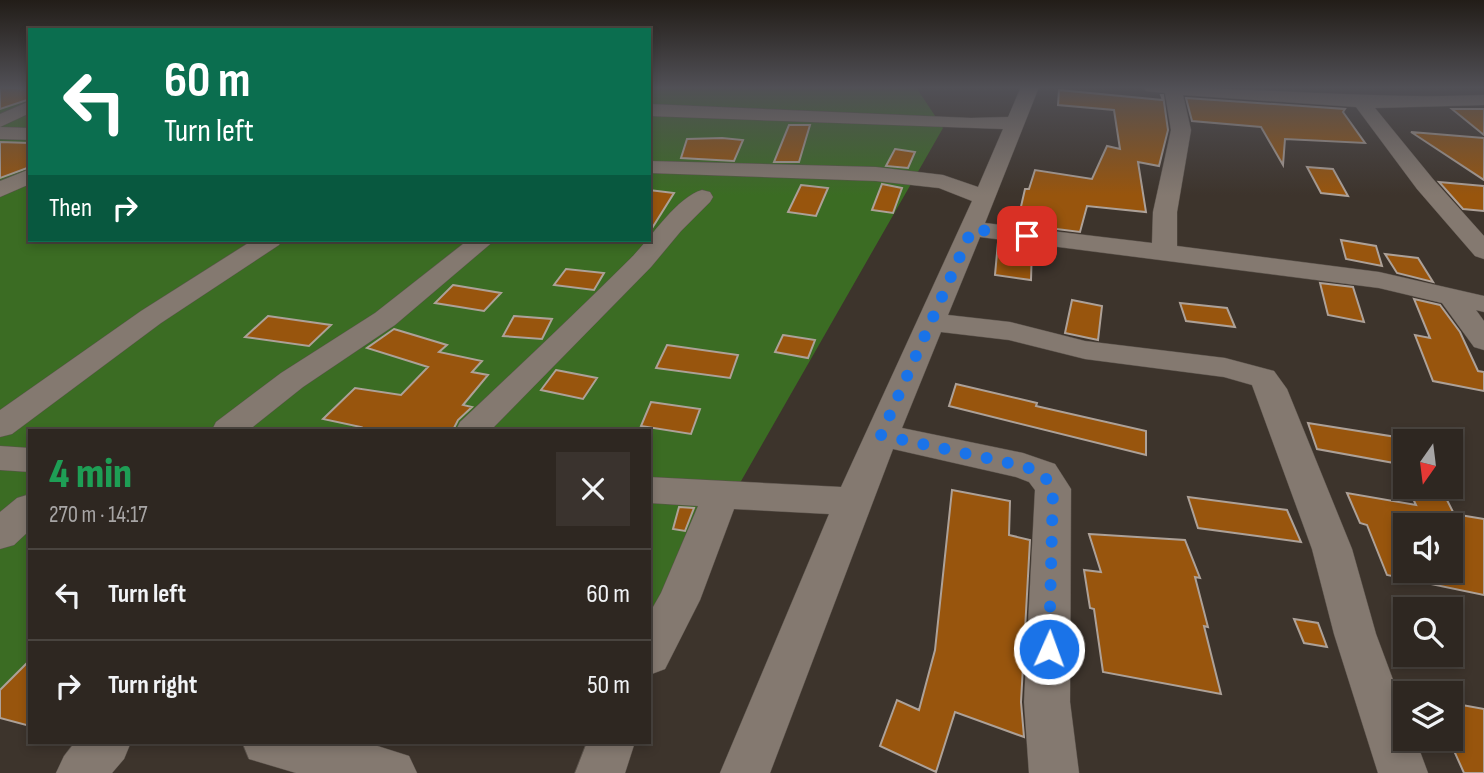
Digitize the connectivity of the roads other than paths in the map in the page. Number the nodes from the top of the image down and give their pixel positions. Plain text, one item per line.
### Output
1 (950, 123) edge
2 (1016, 123) edge
3 (1178, 123) edge
4 (1377, 123) edge
5 (1013, 130) junction
6 (0, 133) edge
7 (28, 134) edge
8 (651, 167) edge
9 (28, 176) edge
10 (0, 190) edge
11 (702, 197) dead end
12 (985, 198) junction
13 (972, 229) junction
14 (267, 242) edge
15 (481, 242) edge
16 (1484, 251) edge
17 (1164, 254) junction
18 (1452, 297) junction
19 (1484, 304) edge
20 (931, 322) junction
21 (1484, 341) edge
22 (0, 426) edge
23 (229, 429) edge
24 (473, 429) edge
25 (881, 435) junction
26 (0, 458) edge
27 (28, 460) edge
28 (651, 490) edge
29 (722, 493) junction
30 (853, 502) junction
31 (28, 510) edge
32 (0, 534) edge
33 (651, 651) edge
34 (105, 744) edge
35 (274, 744) edge
36 (610, 744) edge
37 (81, 773) edge
38 (393, 773) edge
39 (600, 773) edge
40 (745, 773) edge
41 (1054, 773) edge
42 (1403, 773) edge

1 - 5 street
2 - 5 street
3 - 17 street
4 - 16 street
5 - 12 street
6 - 7 street
8 - 12 street
9 - 10 street
11 - 24 street
12 - 13 street
13 - 17 street
13 - 20 street
14 - 22 street
15 - 23 street
17 - 18 street
18 - 19 street
18 - 21 street
20 - 25 street
20 - 42 street
25 - 30 street
25 - 41 street
26 - 27 street
28 - 29 street
29 - 30 street
29 - 33 street
30 - 40 street
31 - 32 street
34 - 37 street
35 - 38 street
36 - 39 street

